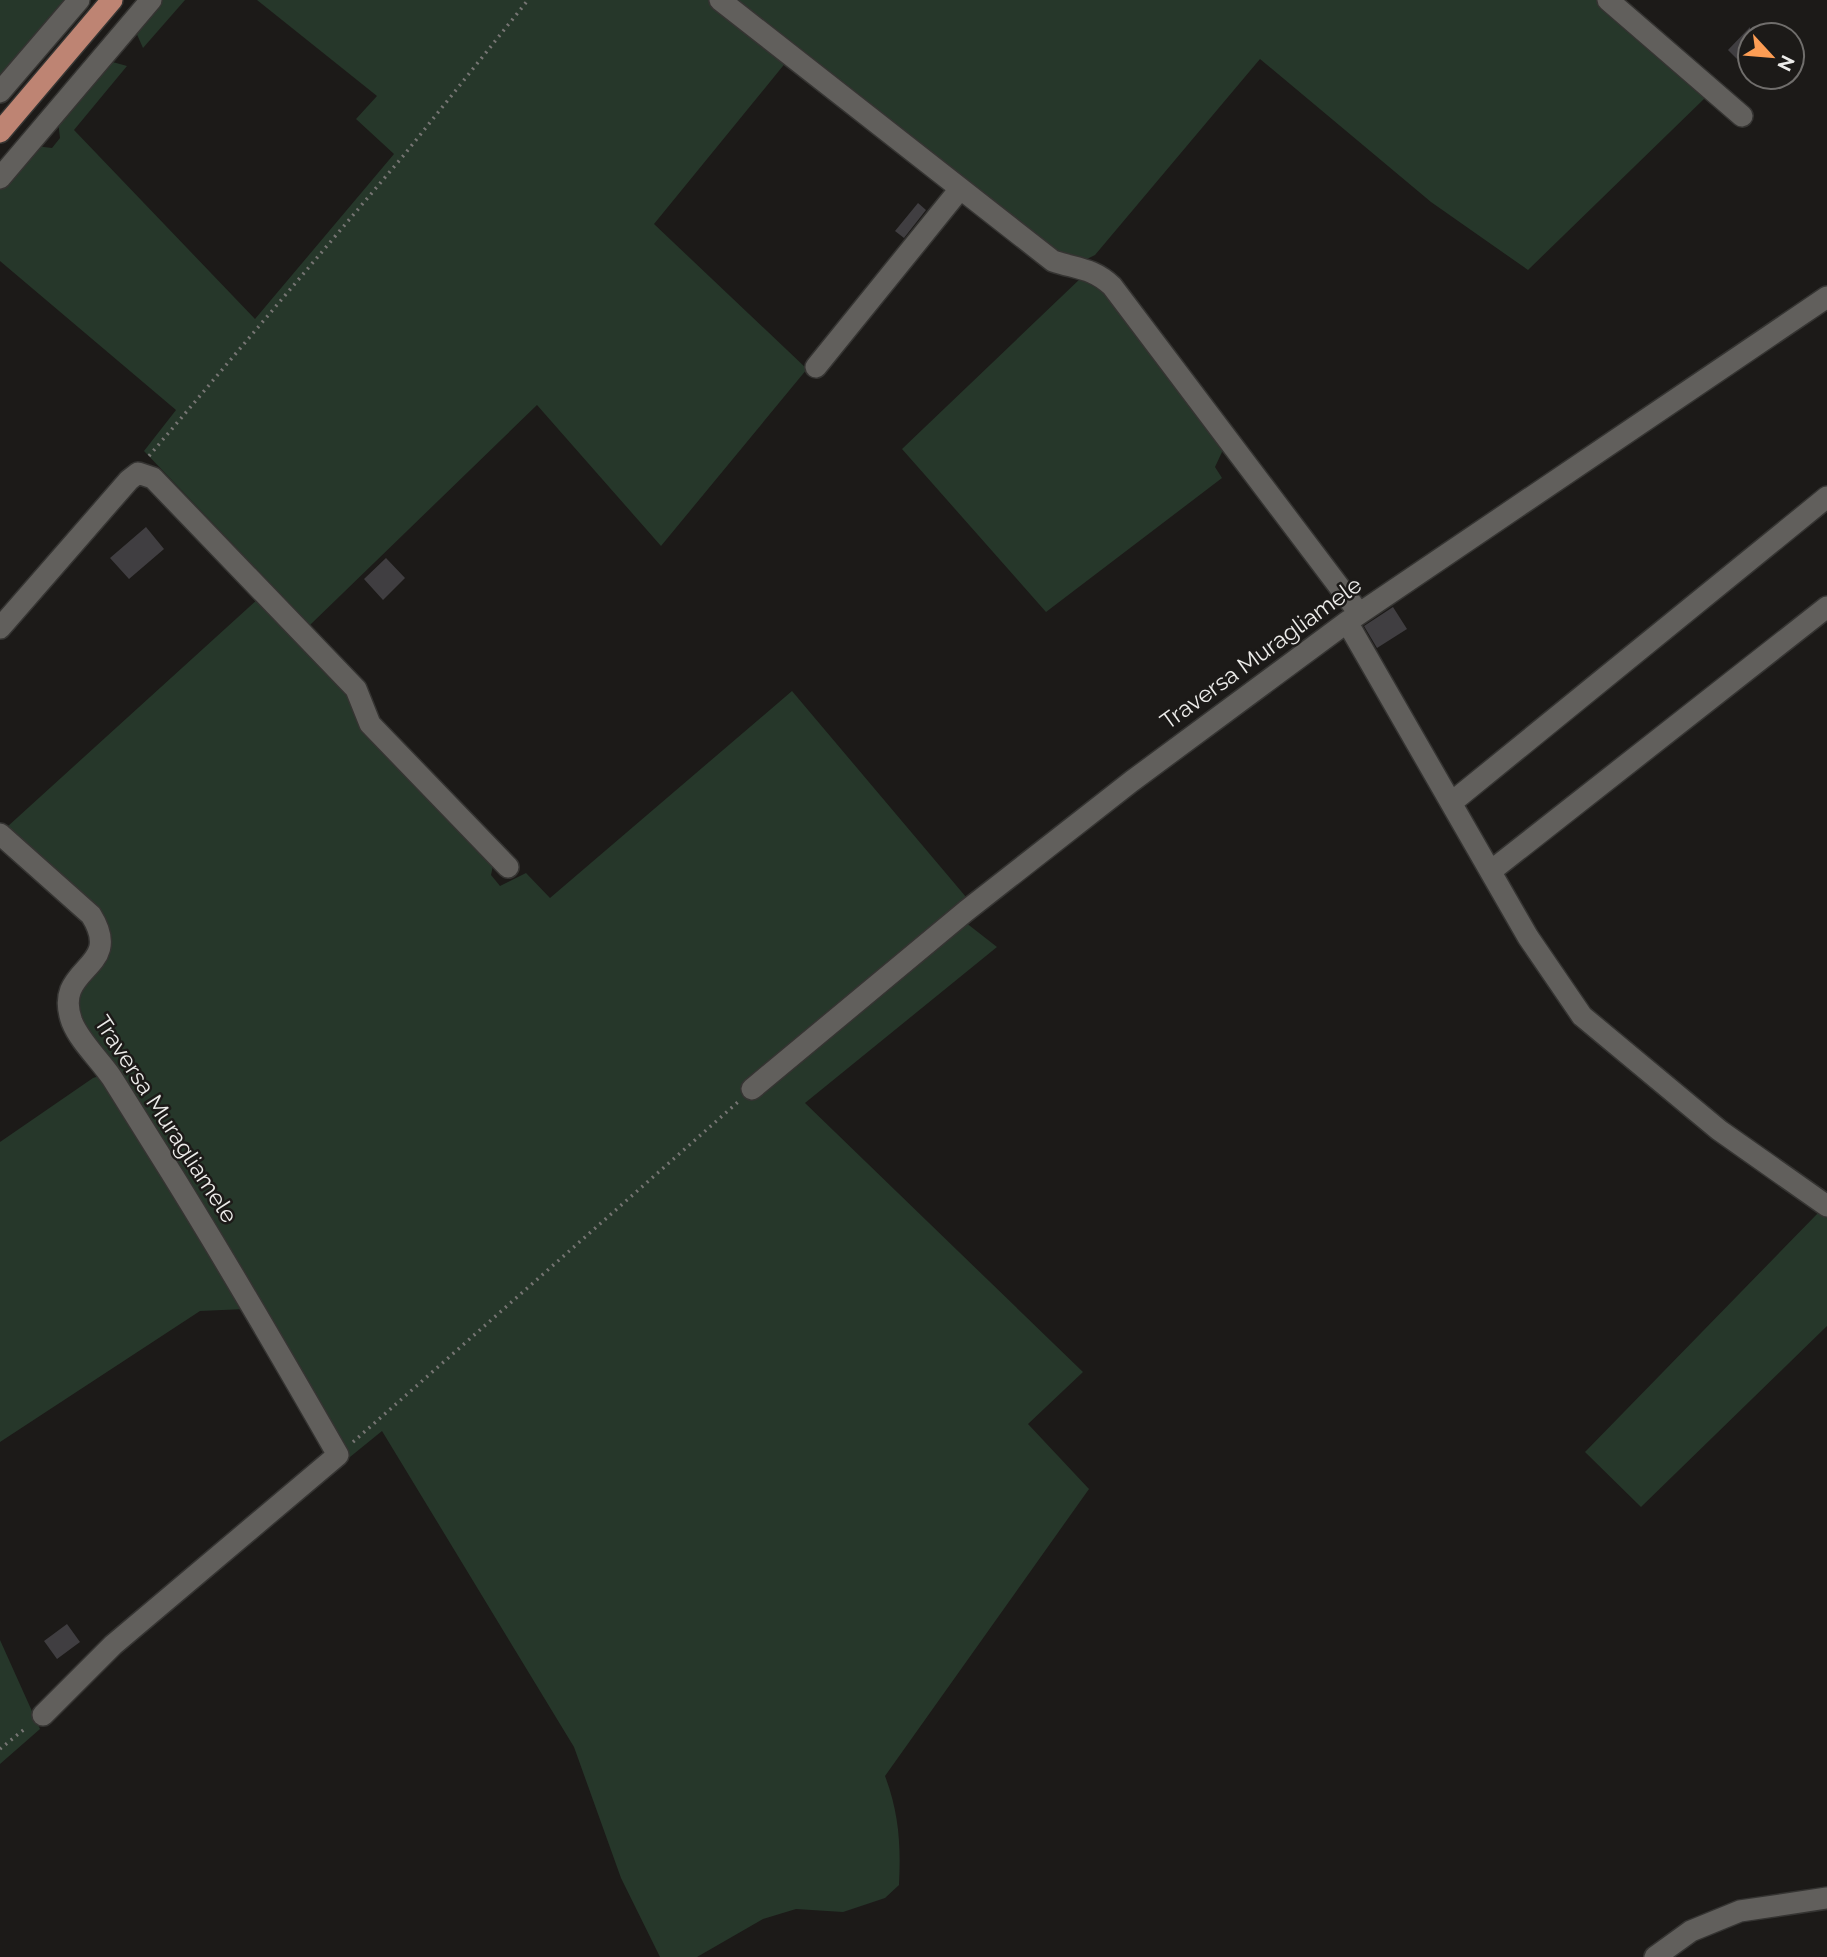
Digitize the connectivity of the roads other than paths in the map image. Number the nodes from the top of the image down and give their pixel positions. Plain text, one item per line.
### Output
1 (79, 0) edge
2 (112, 0) edge
3 (151, 0) edge
4 (720, 0) edge
5 (1608, 0) edge
6 (0, 92) edge
7 (1742, 116) dead end
8 (0, 132) edge
9 (0, 178) edge
10 (960, 189) junction
11 (1827, 297) edge
12 (816, 367) dead end
13 (1827, 497) edge
14 (1827, 607) edge
15 (1353, 618) junction
16 (0, 628) edge
17 (1451, 803) junction
18 (0, 834) edge
19 (508, 867) dead end
20 (1491, 872) junction
21 (752, 1089) road end
22 (1827, 1206) edge
23 (43, 1714) road end
24 (1827, 1898) edge
25 (1655, 1957) edge

1 - 6 street
2 - 8 main road
3 - 9 street
4 - 10 street
5 - 7 street
10 - 12 street
10 - 15 street
11 - 15 street, Traversa Muragliamele
13 - 17 street
14 - 20 street
15 - 17 street
15 - 21 street, Traversa Muragliamele
16 - 19 street
17 - 20 street
18 - 23 street, Traversa Muragliamele
20 - 22 street
24 - 25 street

